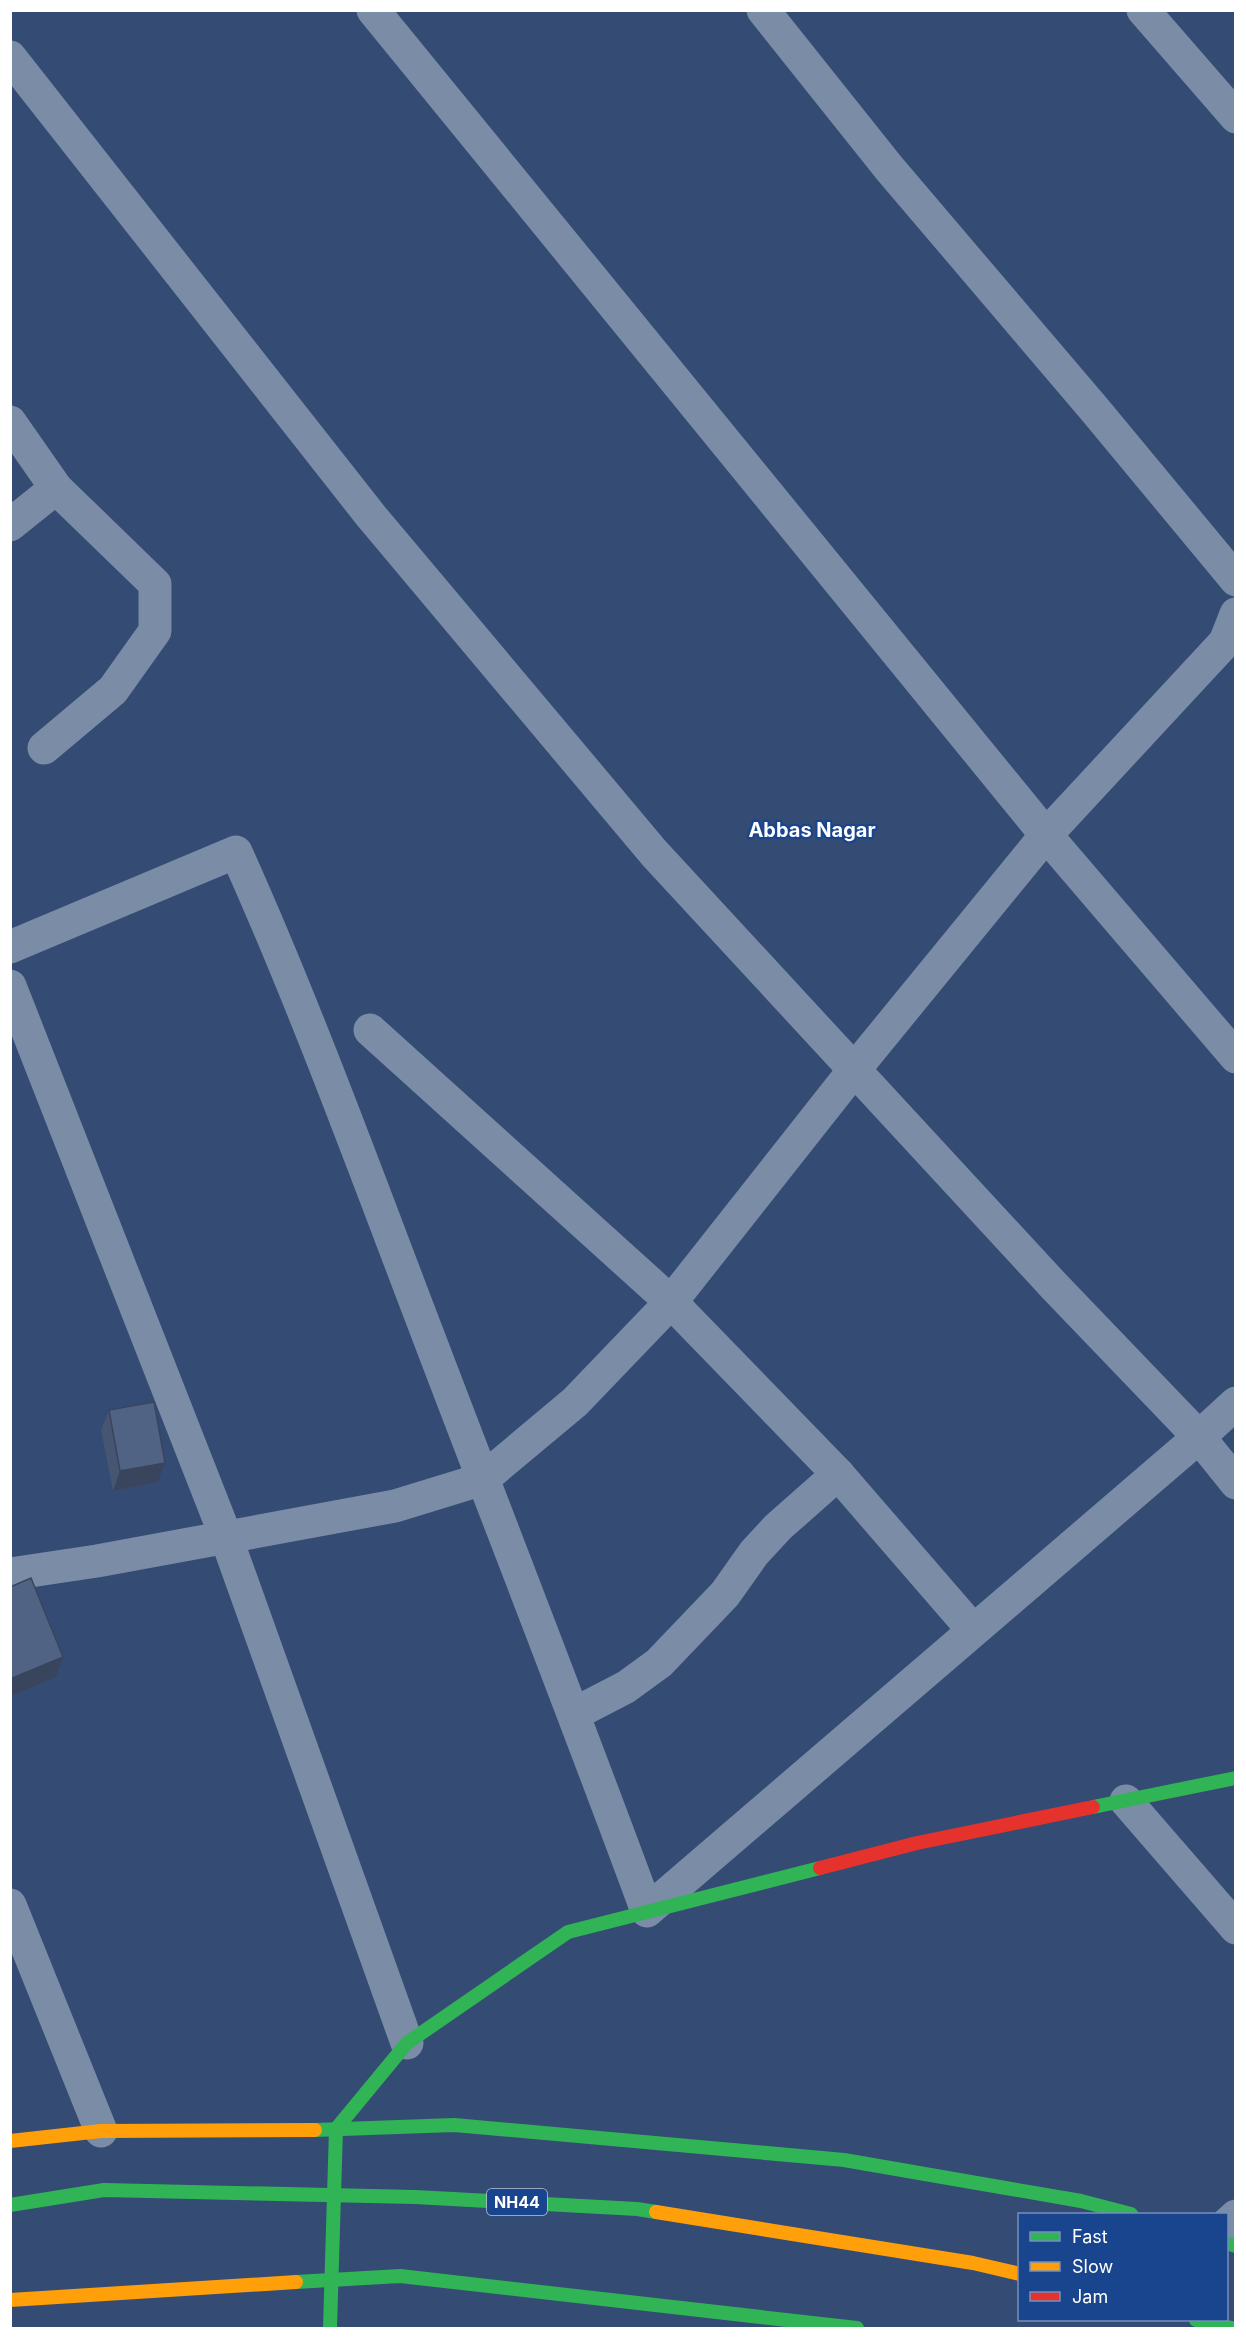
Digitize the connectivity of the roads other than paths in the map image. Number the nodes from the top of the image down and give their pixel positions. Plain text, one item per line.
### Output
1 (373, 10) edge
2 (763, 10) edge
3 (1143, 10) edge
4 (10, 57) edge
5 (1234, 111) edge
6 (10, 422) edge
7 (56, 488) junction
8 (10, 525) edge
9 (1236, 580) edge
10 (1236, 614) edge
11 (44, 748) dead end
12 (1046, 835) junction
13 (10, 947) edge
14 (10, 986) edge
15 (370, 1030) dead end
16 (1236, 1058) edge
17 (854, 1071) junction
18 (671, 1302) junction
19 (1236, 1403) edge
20 (1199, 1437) junction
21 (838, 1474) junction
22 (483, 1479) junction
23 (1236, 1483) edge
24 (226, 1537) junction
25 (10, 1574) edge
26 (973, 1630) junction
27 (574, 1714) junction
28 (1236, 1778) edge
29 (1126, 1801) junction
30 (10, 1905) edge
31 (647, 1911) junction
32 (1236, 1928) edge
33 (407, 2043) junction
34 (336, 2129) junction
35 (101, 2131) junction
36 (10, 2141) edge
37 (334, 2195) junction
38 (10, 2205) edge
39 (1127, 2213) edge
40 (1018, 2274) edge
41 (332, 2280) junction
42 (10, 2300) edge
43 (1204, 2321) edge
44 (330, 2328) edge
45 (857, 2328) edge
46 (1232, 2328) edge

1 - 12 street
2 - 9 street
3 - 5 street
4 - 17 street
6 - 7 street
7 - 8 street
7 - 11 street
10 - 12 street
12 - 16 street
12 - 17 street
13 - 22 street
14 - 24 street
15 - 18 street
17 - 18 street
17 - 20 street
18 - 21 street
18 - 22 street
19 - 20 street
20 - 23 street
20 - 26 street
21 - 26 street
21 - 27 street
22 - 24 street
22 - 27 street
24 - 25 street
24 - 33 street
26 - 31 street
27 - 31 street
28 - 29 main road
29 - 31 main road
29 - 32 street
30 - 35 street
31 - 33 main road
33 - 34 main road
34 - 35 main road
34 - 37 main road
34 - 39 main road
35 - 36 main road
37 - 38 main road, NH44
37 - 40 main road, NH44
37 - 41 main road
41 - 42 main road
41 - 44 main road
41 - 45 main road
43 - 46 main road

